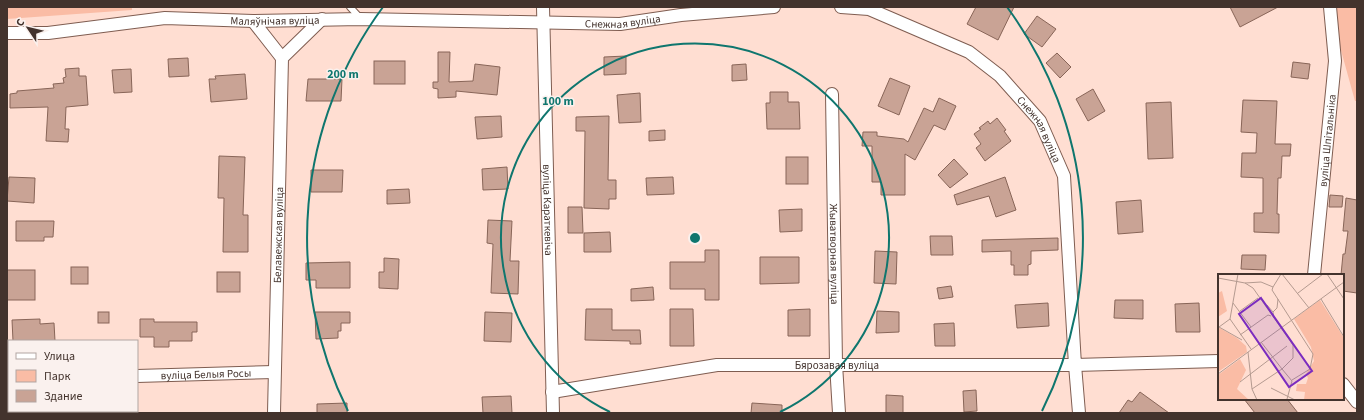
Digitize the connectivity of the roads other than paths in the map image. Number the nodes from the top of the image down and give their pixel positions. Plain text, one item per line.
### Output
1 (350, 7) edge
2 (543, 7) edge
3 (774, 7) edge
4 (841, 7) edge
5 (1330, 7) edge
6 (322, 19) junction
7 (361, 19) junction
8 (253, 21) junction
9 (543, 22) junction
10 (7, 33) edge
11 (282, 58) junction
12 (832, 94) dead end
13 (1314, 274) edge
14 (1218, 361) edge
15 (836, 364) junction
16 (1075, 365) junction
17 (274, 372) junction
18 (138, 376) edge
19 (1344, 385) edge
20 (552, 392) junction
21 (1357, 402) edge
22 (274, 413) edge
23 (553, 413) edge
24 (839, 413) edge
25 (1079, 413) edge

1 - 7 lane
2 - 9 street, вуліца Караткевіча
3 - 9 street, Снежная вуліца
4 - 16 street, Снежная вуліца
5 - 13 street, вуліца Шпітальніка
6 - 7 street, Маляўнічая вуліца
6 - 8 street, Маляўнічая вуліца
6 - 11 street
7 - 9 street, Маляўнічая вуліца
8 - 10 street, Маляўнічая вуліца
8 - 11 street
9 - 20 street, вуліца Караткевіча
11 - 17 street, Белавежская вуліца
12 - 15 street, Жыватворная вуліца
14 - 16 street, Бярозавая вуліца
15 - 16 street, Бярозавая вуліца
15 - 20 street, Бярозавая вуліца
15 - 24 street, Жыватворная вуліца
16 - 25 street
17 - 18 street, вуліца Белыя Росы
17 - 22 street, Белавежская вуліца
19 - 21 street
20 - 23 street, вуліца Караткевіча

